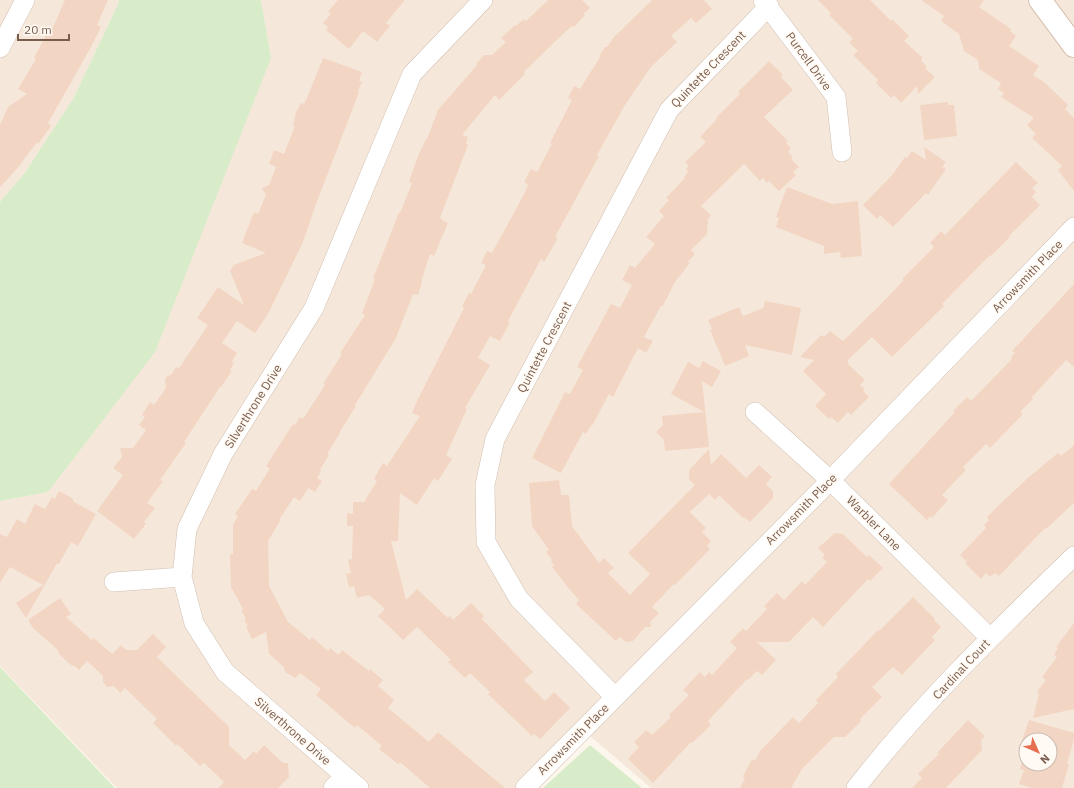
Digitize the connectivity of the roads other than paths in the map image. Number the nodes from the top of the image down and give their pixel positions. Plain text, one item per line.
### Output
1 (25, 0) edge
2 (483, 0) edge
3 (1040, 0) edge
4 (766, 3) edge
5 (1074, 46) edge
6 (0, 48) edge
7 (842, 152) dead end
8 (1074, 227) edge
9 (755, 412) dead end
10 (830, 480) junction
11 (1074, 556) edge
12 (182, 577) junction
13 (114, 582) dead end
14 (990, 638) junction
15 (615, 697) junction
16 (346, 784) edge
17 (525, 788) edge
18 (856, 788) edge

1 - 6 street
2 - 12 street, Silverthrone Drive
3 - 5 street
4 - 7 street, Purcell Drive
4 - 15 street, Quintette Crescent
8 - 10 street, Arrowsmith Place
9 - 10 street, Warbler Lane
10 - 14 street, Warbler Lane
10 - 15 street, Arrowsmith Place
11 - 14 street, Cardinal Court
12 - 13 street
12 - 16 street, Silverthrone Drive
14 - 18 street, Cardinal Court
15 - 17 street, Arrowsmith Place

